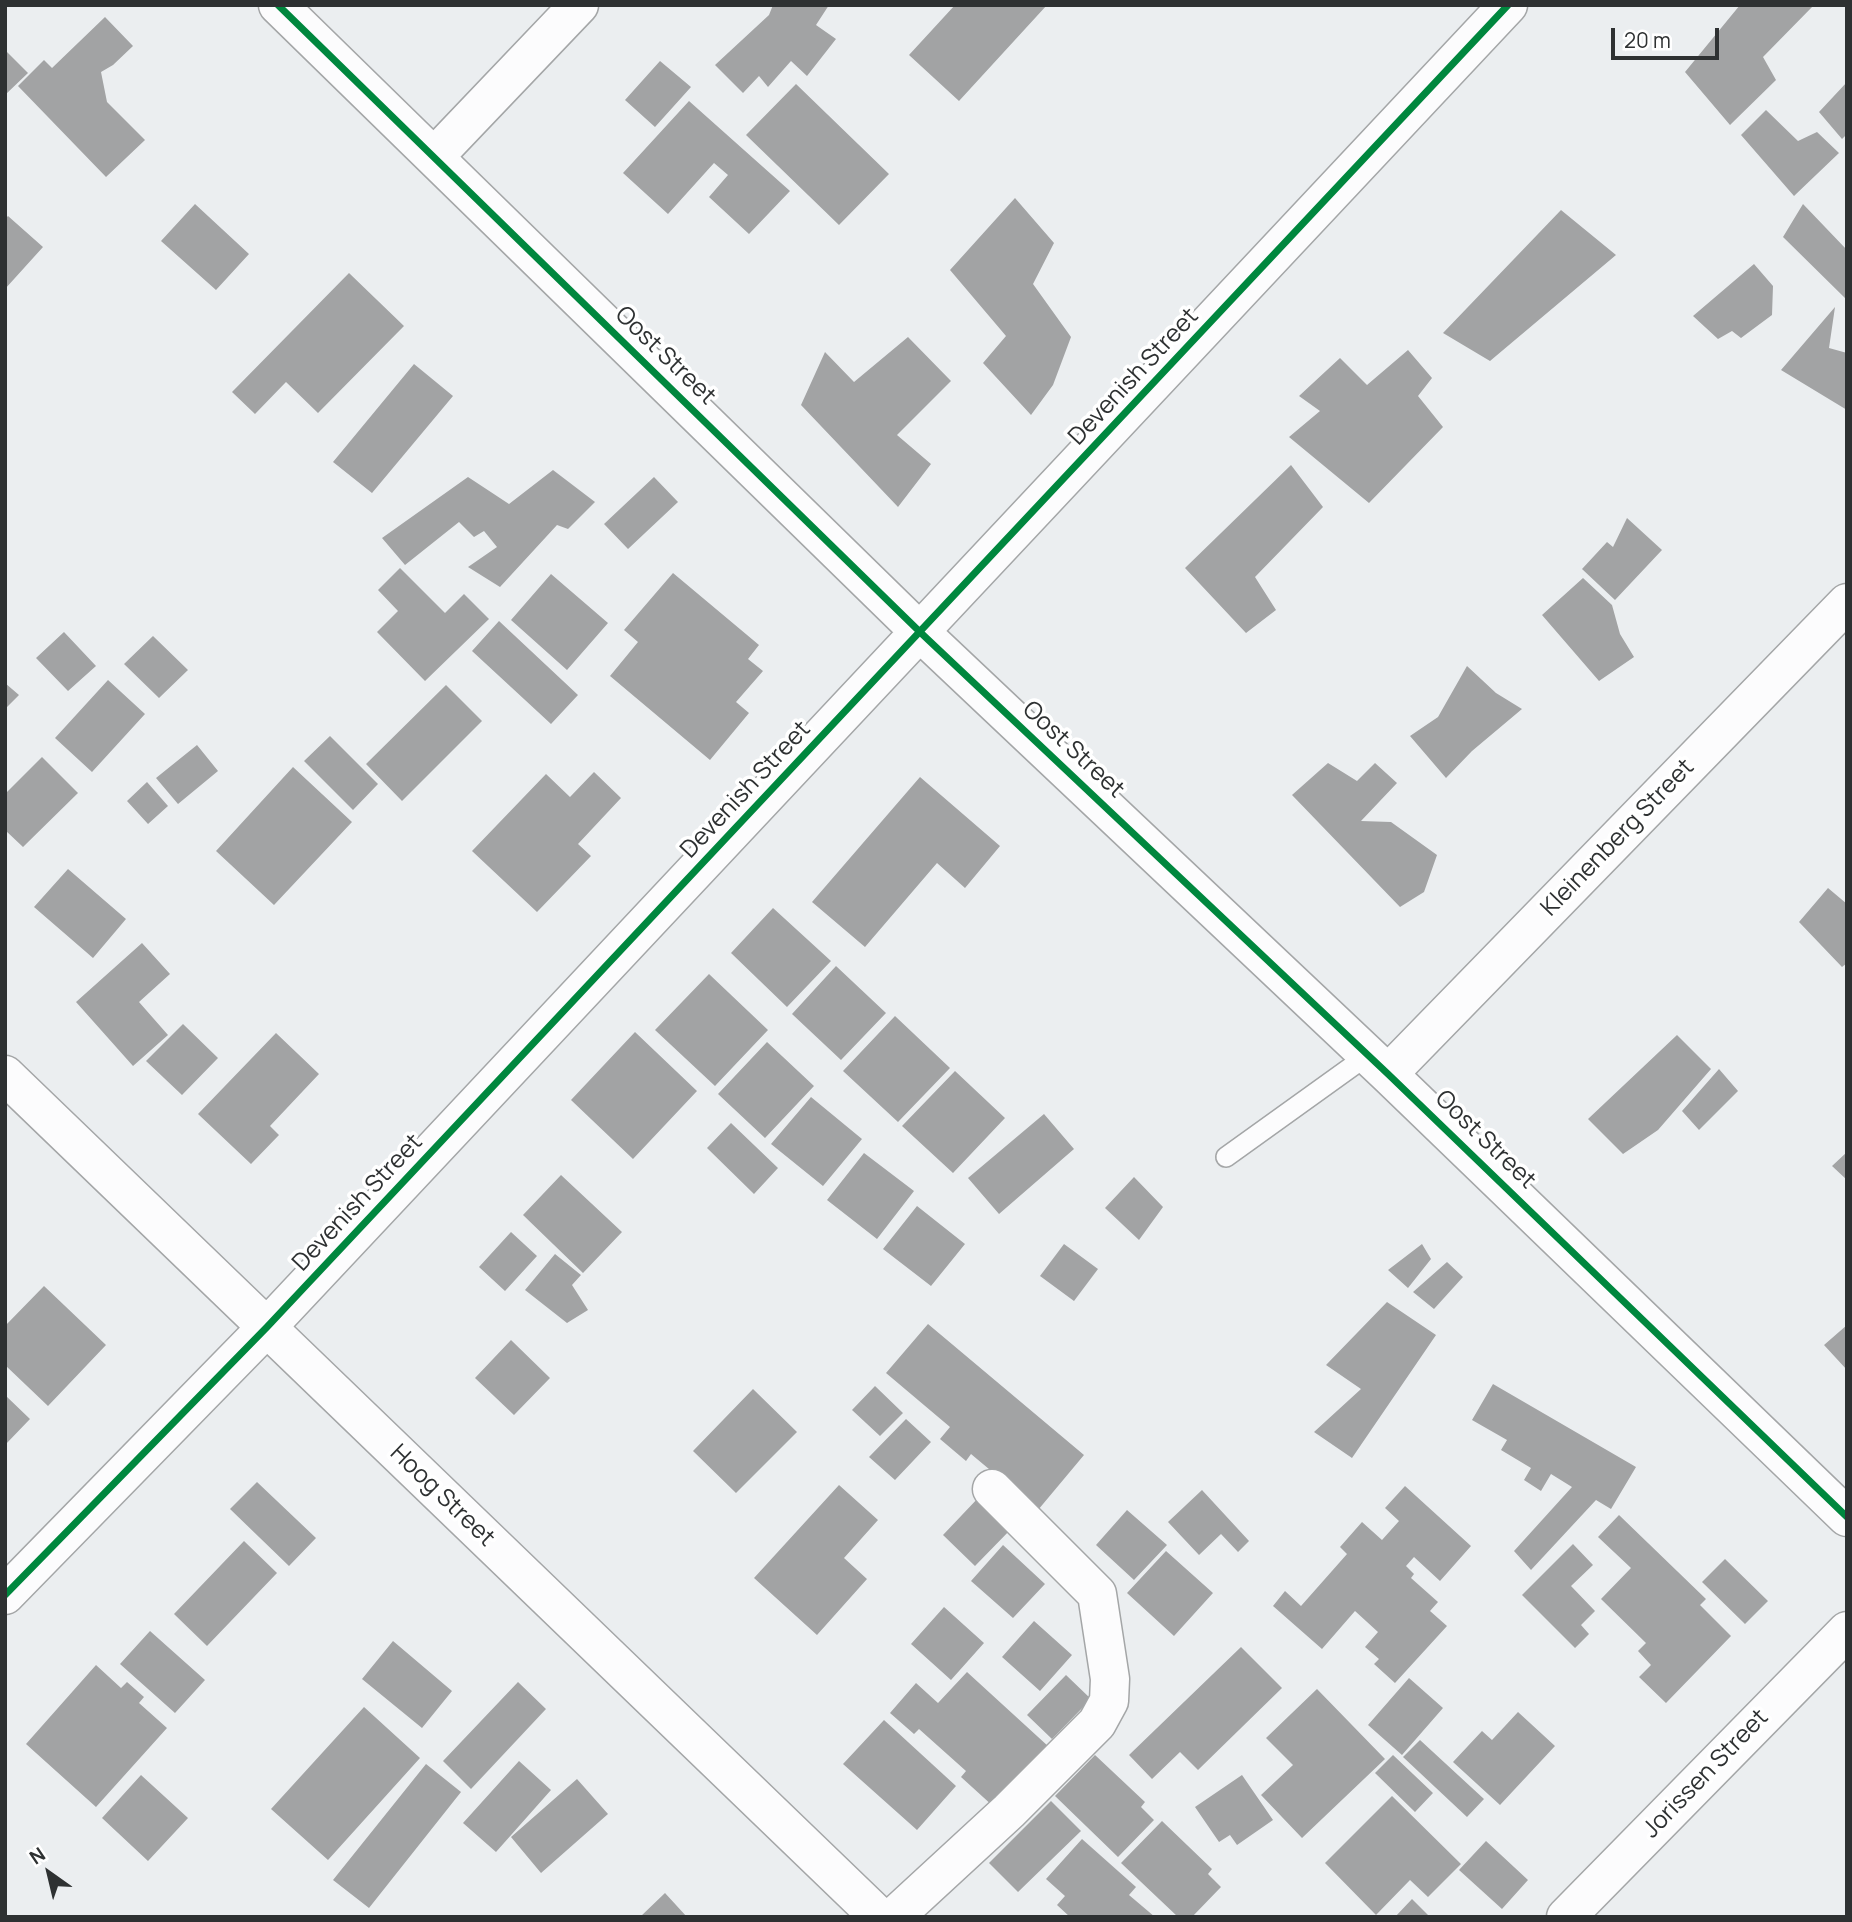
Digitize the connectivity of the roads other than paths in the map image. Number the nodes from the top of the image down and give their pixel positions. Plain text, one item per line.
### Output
1 (278, 5) edge
2 (579, 5) edge
3 (1508, 5) edge
4 (433, 157) junction
5 (1847, 603) edge
6 (921, 633) junction
7 (1378, 1064) junction
8 (5, 1075) edge
9 (1226, 1157) dead end
10 (267, 1327) junction
11 (992, 1489) dead end
12 (1847, 1517) edge
13 (5, 1595) edge
14 (1847, 1631) edge
15 (879, 1917) edge
16 (894, 1917) edge
17 (1566, 1917) edge

1 - 4 street, Oost Street
2 - 4 street
3 - 6 street, Devenish Street
4 - 6 street, Oost Street
5 - 7 street, Kleinenberg Street
6 - 7 street, Oost Street
6 - 10 street, Devenish Street
7 - 9 lane
7 - 12 street, Oost Street
8 - 10 street, Hoog Street
10 - 13 street, Devenish Street
10 - 15 street, Hoog Street
11 - 16 street
14 - 17 street, Jorissen Street

